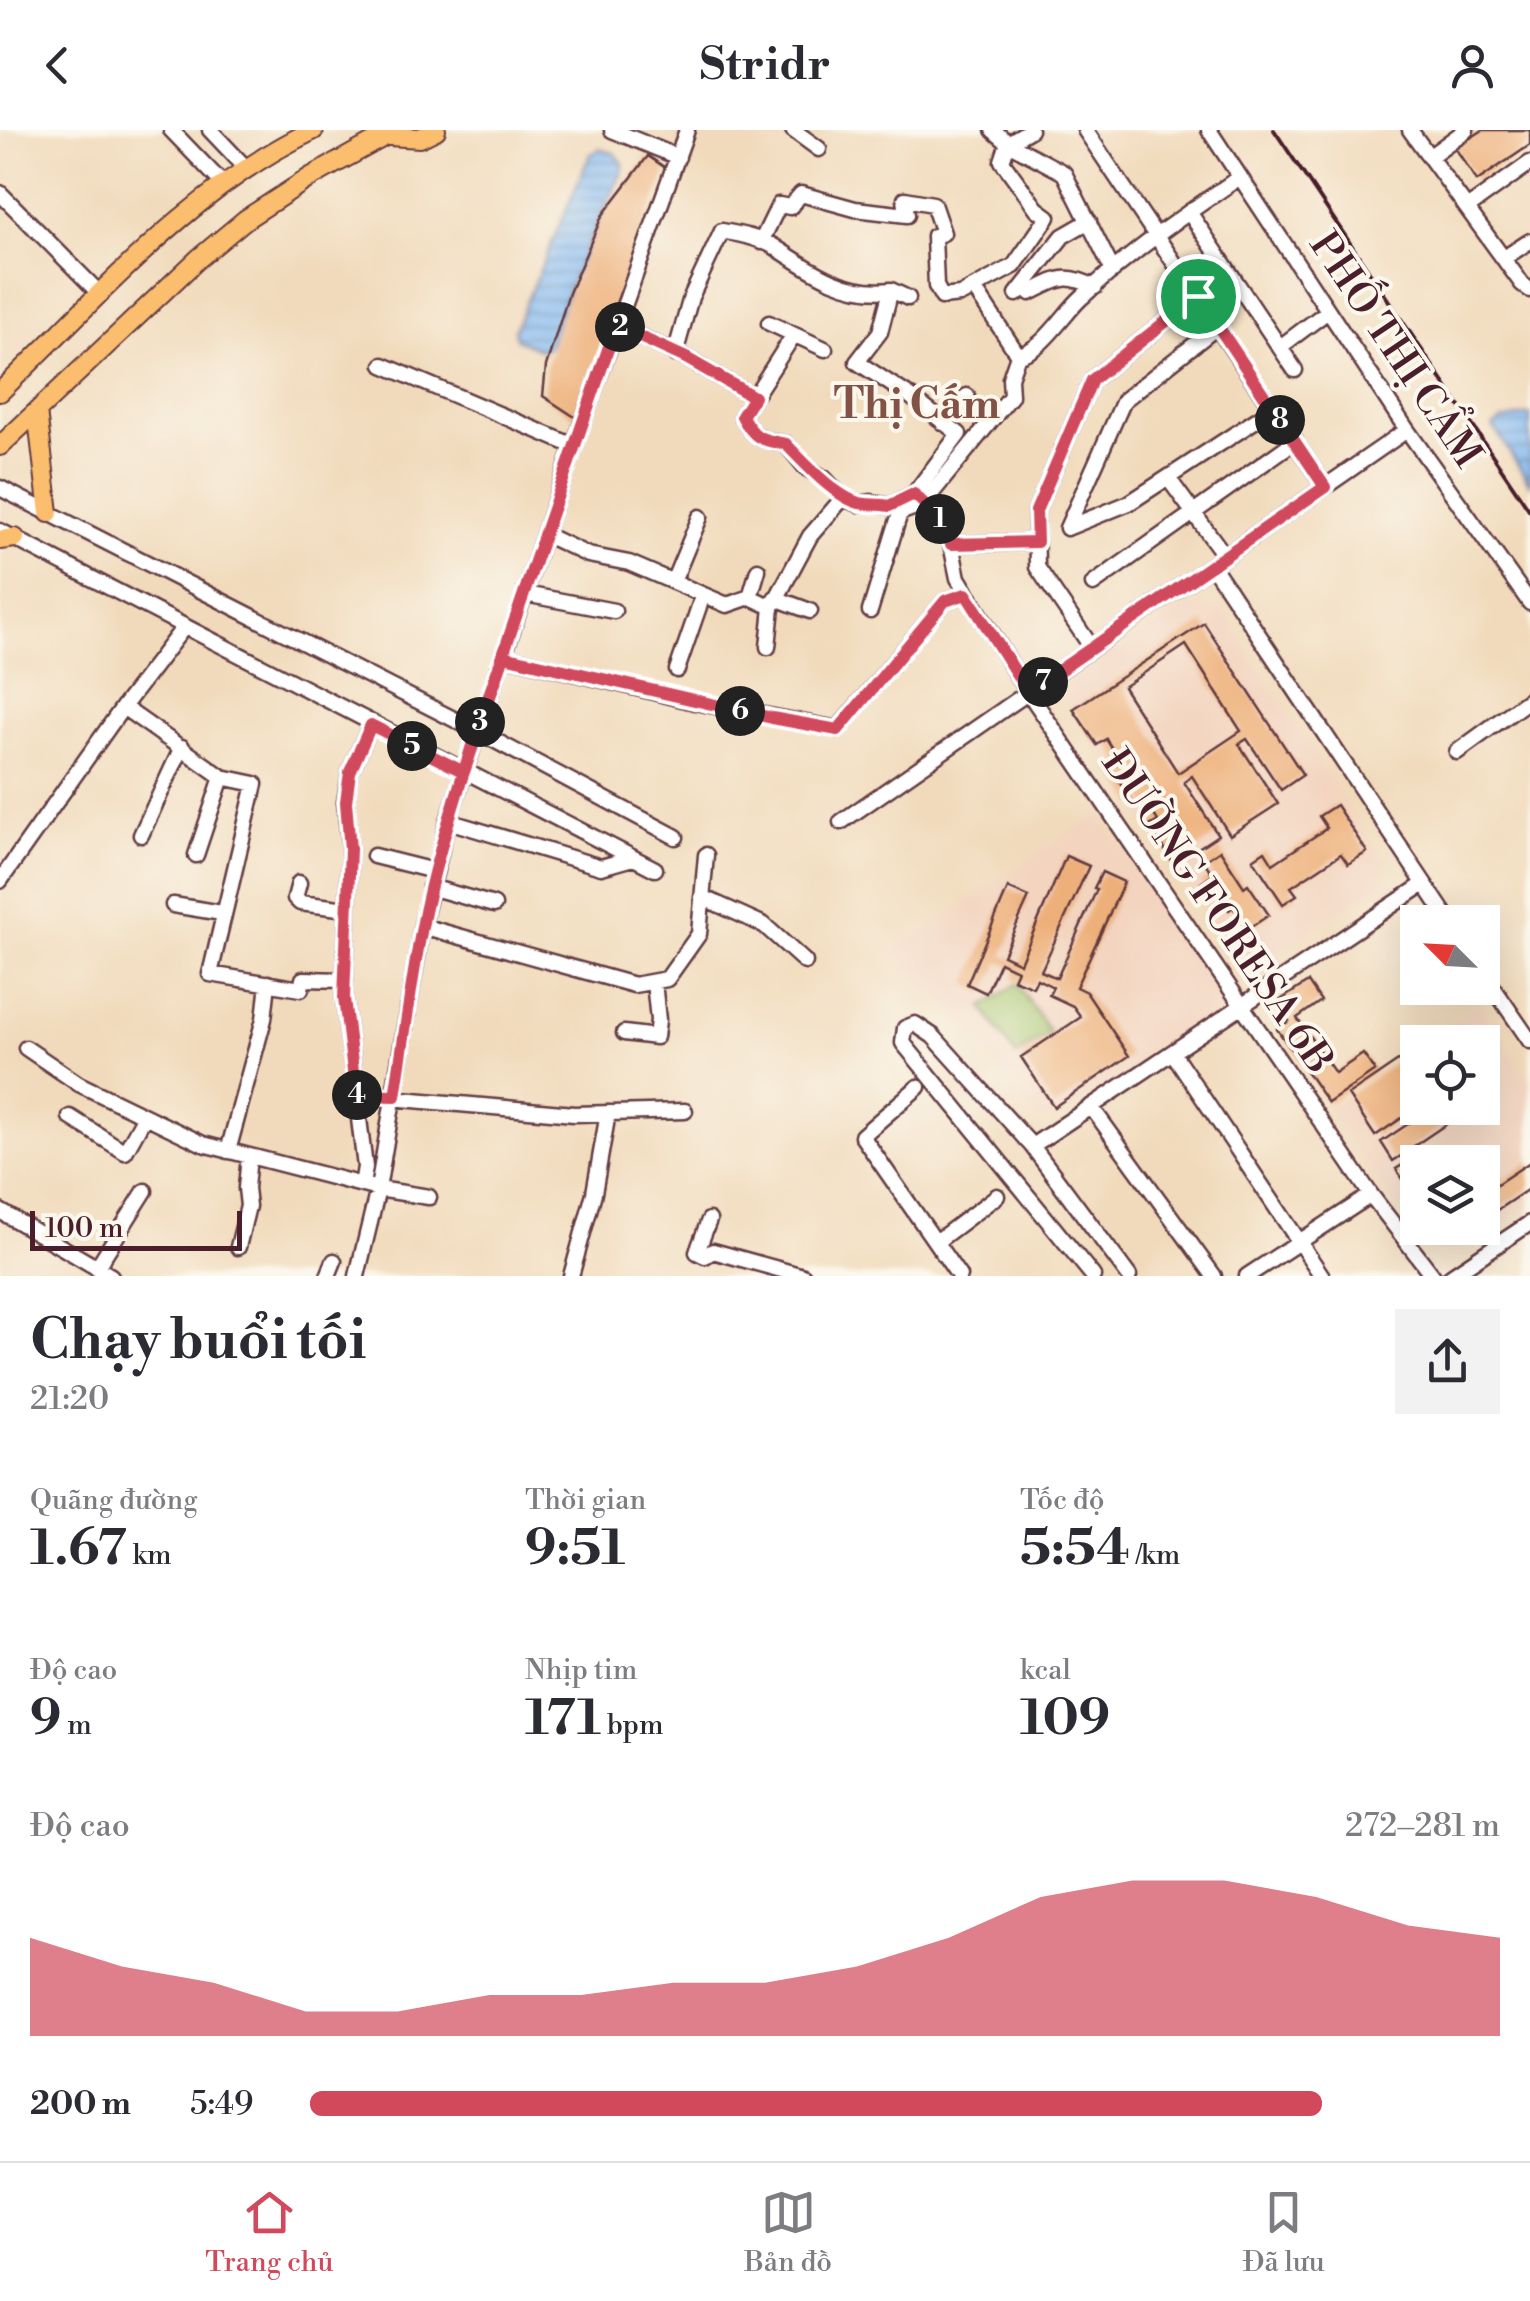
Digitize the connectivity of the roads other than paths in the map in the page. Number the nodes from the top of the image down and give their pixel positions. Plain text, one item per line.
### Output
1 (171, 130) edge
2 (210, 130) edge
3 (314, 130) edge
4 (436, 130) edge
5 (612, 130) edge
6 (688, 130) edge
7 (793, 130) edge
8 (993, 130) edge
9 (1030, 130) edge
10 (1086, 130) edge
11 (1210, 130) edge
12 (1410, 130) edge
13 (1466, 130) edge
14 (392, 133) edge
15 (1008, 143) junction
16 (820, 150) dead end
17 (678, 157) junction
18 (1429, 157) junction
19 (1530, 162) edge
20 (247, 168) junction
21 (1240, 177) junction
22 (224, 185) junction
23 (0, 194) edge
24 (1467, 208) junction
25 (1189, 212) junction
26 (1090, 221) junction
27 (1156, 233) junction
28 (1530, 240) edge
29 (760, 242) junction
30 (1504, 258) junction
31 (1113, 271) junction
32 (1095, 286) junction
33 (974, 288) junction
34 (891, 290) junction
35 (1530, 290) edge
36 (101, 295) junction
37 (1198, 296) junction
38 (908, 298) dead end
39 (1328, 311) junction
40 (769, 323) dead end
41 (616, 326) junction
42 (1218, 326) junction
43 (793, 336) junction
44 (1280, 347) junction
45 (824, 349) dead end
46 (676, 354) junction
47 (1018, 355) junction
48 (383, 365) dead end
49 (1295, 370) dead end
50 (1, 391) edge
51 (967, 396) dead end
52 (754, 397) junction
53 (1273, 409) junction
54 (37, 411) junction
55 (943, 423) junction
56 (1407, 430) junction
57 (1294, 441) junction
58 (0, 446) edge
59 (574, 446) junction
60 (1168, 478) junction
61 (1325, 487) junction
62 (0, 488) edge
63 (842, 498) junction
64 (918, 499) junction
65 (894, 512) junction
66 (1194, 513) junction
67 (49, 514) junction
68 (700, 517) dead end
69 (546, 535) junction
70 (5, 536) edge
71 (1037, 542) junction
72 (951, 544) junction
73 (1218, 561) junction
74 (758, 570) dead end
75 (673, 582) junction
76 (1093, 584) dead end
77 (525, 594) junction
78 (966, 594) junction
79 (703, 595) junction
80 (750, 597) junction
81 (774, 602) junction
82 (1530, 603) edge
83 (614, 610) dead end
84 (810, 611) dead end
85 (870, 611) dead end
86 (184, 627) junction
87 (768, 647) dead end
88 (1092, 648) junction
89 (504, 656) junction
90 (677, 670) dead end
91 (1028, 692) junction
92 (1530, 700) edge
93 (123, 707) junction
94 (371, 725) junction
95 (477, 731) junction
96 (182, 748) junction
97 (1457, 752) dead end
98 (464, 772) junction
99 (222, 777) junction
100 (448, 821) junction
101 (842, 822) dead end
102 (141, 835) dead end
103 (676, 837) dead end
104 (196, 855) dead end
105 (706, 855) dead end
106 (374, 856) dead end
107 (633, 858) junction
108 (655, 869) dead end
109 (434, 871) junction
110 (0, 880) edge
111 (299, 883) dead end
112 (1424, 884) junction
113 (430, 888) junction
114 (702, 897) junction
115 (174, 905) dead end
116 (494, 905) dead end
117 (1438, 905) edge
118 (347, 909) junction
119 (222, 912) junction
120 (422, 926) junction
121 (805, 962) dead end
122 (345, 980) junction
123 (654, 982) junction
124 (268, 983) junction
125 (1500, 997) edge
126 (1242, 1006) junction
127 (624, 1032) dead end
128 (1530, 1041) edge
129 (26, 1048) dead end
130 (1173, 1053) junction
131 (918, 1087) dead end
132 (356, 1095) junction
133 (395, 1096) junction
134 (1092, 1108) junction
135 (685, 1110) dead end
136 (608, 1113) junction
137 (145, 1116) junction
138 (70, 1117) dead end
139 (1032, 1146) junction
140 (228, 1151) junction
141 (249, 1156) junction
142 (362, 1184) junction
143 (378, 1189) junction
144 (145, 1192) dead end
145 (1371, 1195) junction
146 (997, 1196) dead end
147 (429, 1197) dead end
148 (0, 1212) edge
149 (709, 1220) dead end
150 (1530, 1223) edge
151 (936, 1242) junction
152 (1299, 1242) junction
153 (238, 1247) dead end
154 (97, 1267) junction
155 (111, 1276) edge
156 (357, 1276) edge
157 (571, 1276) edge
158 (803, 1276) edge
159 (959, 1276) edge
160 (1093, 1276) edge
161 (1129, 1276) edge
162 (1214, 1276) edge
163 (1248, 1276) edge
164 (1322, 1276) edge
165 (1434, 1276) edge
166 (1451, 1276) edge

1 - 22 street
2 - 20 street
3 - 20 main road
4 - 14 main road
5 - 17 street
6 - 17 street
7 - 16 street
8 - 15 street
9 - 15 street
10 - 27 street
11 - 21 street, PHỐ THỊ CẨM
12 - 18 street
13 - 18 street
14 - 54 main road
15 - 26 street
15 - 33 street
17 - 41 street
18 - 24 street
19 - 24 street
20 - 22 main road
21 - 25 street
21 - 39 street, PHỐ THỊ CẨM
22 - 36 main road
23 - 36 street
24 - 30 street
25 - 27 street
25 - 44 street
26 - 31 street
26 - 32 street
27 - 31 street
27 - 37 street
28 - 30 street
29 - 33 street
29 - 34 street
29 - 46 street
30 - 35 street
31 - 32 street
32 - 47 street
33 - 47 street
34 - 38 street
34 - 55 street
36 - 50 main road
37 - 42 street
37 - 71 street
39 - 44 street
39 - 56 street, PHỐ THỊ CẨM
40 - 43 street
41 - 46 street
41 - 59 street
42 - 53 street
42 - 60 street
43 - 45 street
43 - 52 street
44 - 49 street
46 - 52 street
47 - 64 street
48 - 59 street
51 - 55 street
52 - 63 street
53 - 57 street
53 - 60 street
54 - 58 main road
54 - 67 main road
55 - 64 street
56 - 61 street
56 - 82 street, PHỐ THỊ CẨM
57 - 61 street
57 - 66 street
59 - 69 street
60 - 66 street
61 - 73 street
62 - 67 street
63 - 65 street
63 - 81 street
64 - 65 street
64 - 72 street
65 - 85 street
66 - 73 street
66 - 76 street
67 - 95 street
68 - 75 street
69 - 75 street
69 - 77 street
70 - 86 street
71 - 72 street
71 - 88 street
72 - 78 street, ĐƯỜNG FORESA 6B
73 - 88 street
73 - 112 street
74 - 80 street
75 - 79 street
77 - 83 street
77 - 89 street
78 - 89 street
78 - 91 street, ĐƯỜNG FORESA 6B
79 - 80 street
79 - 90 street
80 - 81 street
81 - 84 street
81 - 87 street
86 - 93 street
86 - 94 street
88 - 91 street
89 - 95 street
91 - 101 street
91 - 126 street, ĐƯỜNG FORESA 6B
92 - 97 street
93 - 96 street
93 - 110 street
94 - 98 street
94 - 118 street
95 - 98 street
95 - 103 street
96 - 99 street
96 - 102 street
98 - 100 street
98 - 107 street
99 - 104 street
99 - 119 street
100 - 107 street
100 - 109 street
105 - 114 street
106 - 109 street
107 - 108 street
109 - 113 street
111 - 118 street
112 - 117 street
112 - 126 street
113 - 116 street
113 - 120 street
114 - 121 street
114 - 123 street
115 - 119 street
118 - 122 street
119 - 124 street
120 - 123 street
120 - 133 street
122 - 124 street
122 - 132 street
123 - 127 street
124 - 140 street
125 - 128 street
126 - 130 street
126 - 145 street, ĐƯỜNG FORESA 6B
129 - 137 street
130 - 134 street
130 - 152 street
131 - 151 street
132 - 133 street
132 - 142 street
133 - 136 street
133 - 143 street
134 - 139 street
134 - 162 street
135 - 136 street
136 - 157 street
137 - 138 street
137 - 140 street
139 - 160 street
139 - 161 street
140 - 141 street
141 - 142 street
141 - 153 street
142 - 143 street
143 - 147 street
143 - 156 street
144 - 154 street
145 - 152 street
145 - 165 street, ĐƯỜNG FORESA 6B
146 - 151 street
148 - 154 street
149 - 158 street
150 - 166 street
151 - 159 street
152 - 163 street
152 - 164 street
154 - 155 street

